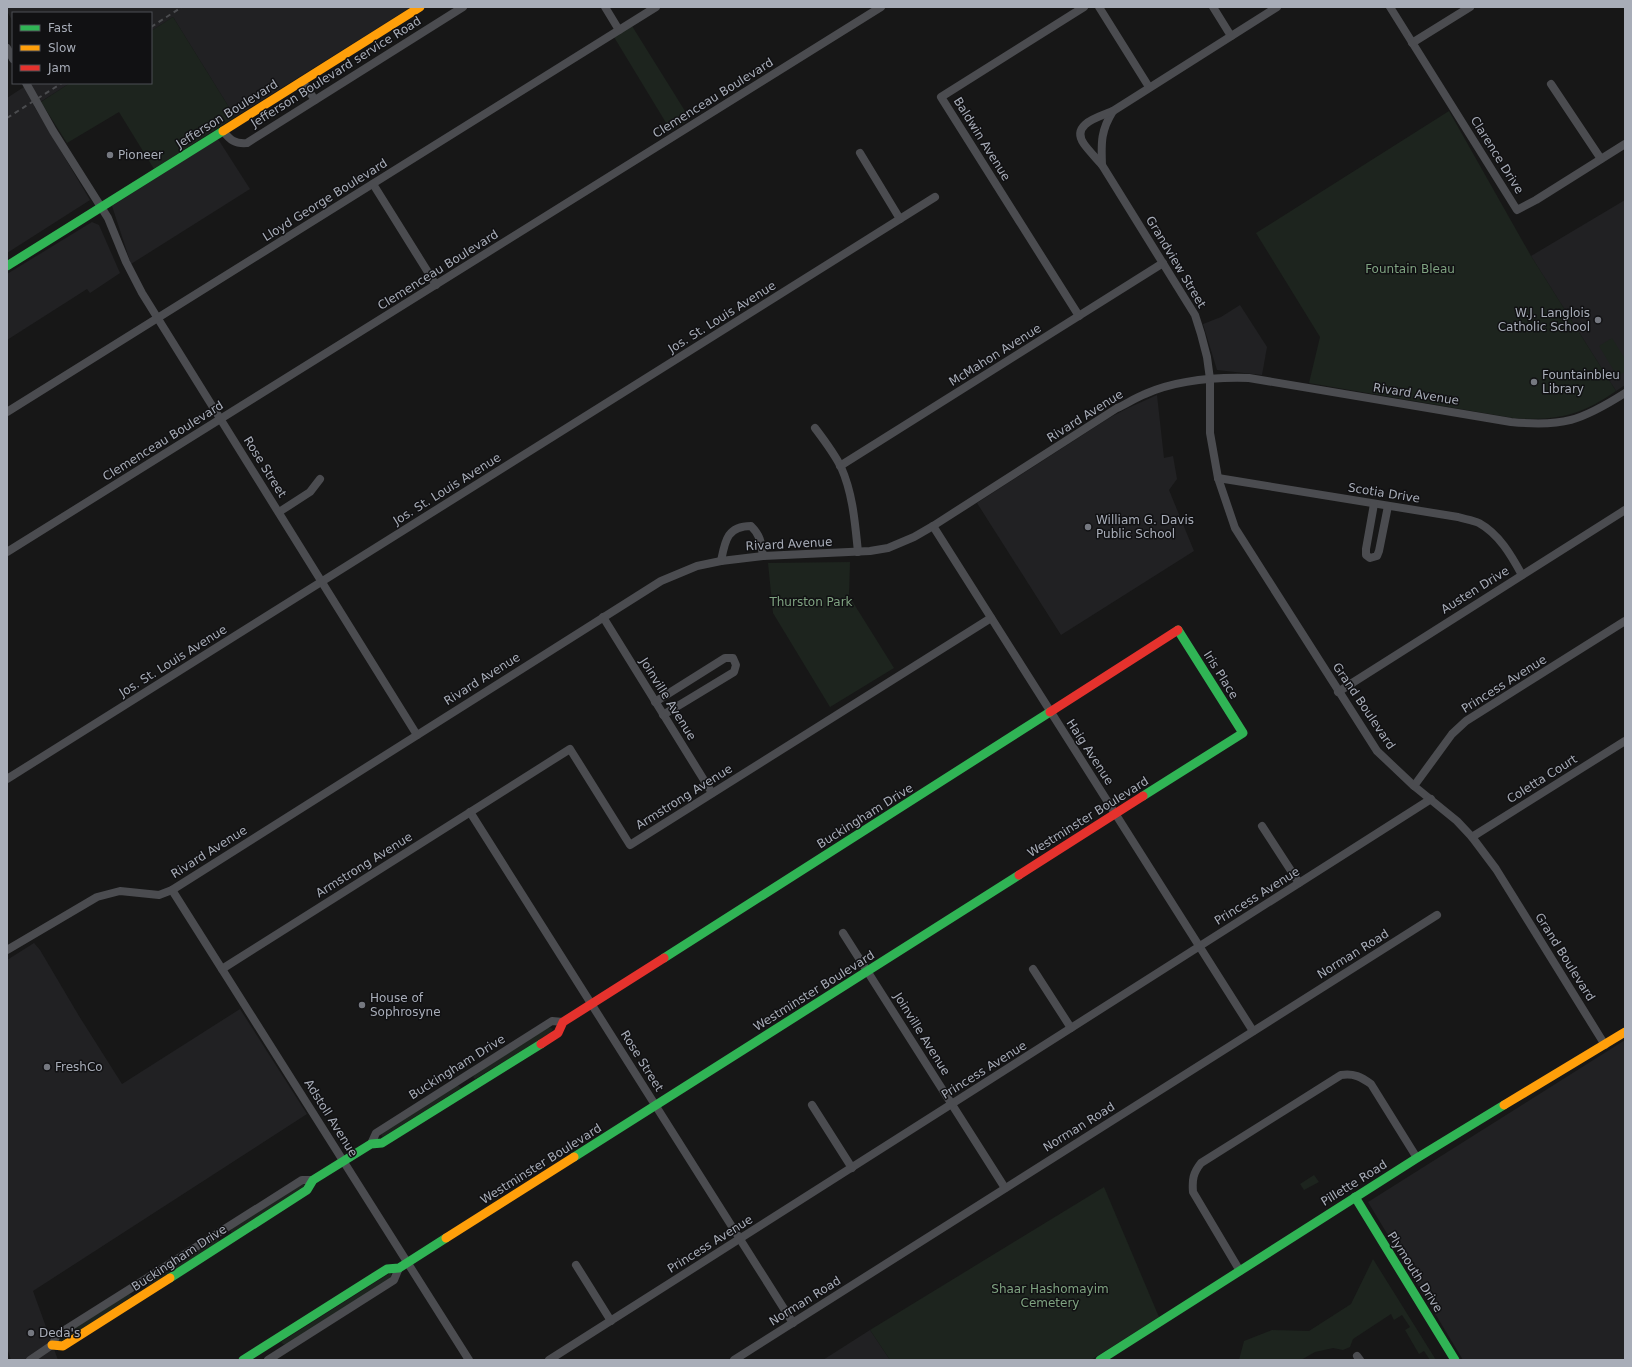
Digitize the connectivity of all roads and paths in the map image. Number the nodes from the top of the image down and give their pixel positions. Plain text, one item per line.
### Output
1 (420, 7) edge
2 (463, 7) edge
3 (605, 7) edge
4 (656, 7) edge
5 (881, 7) edge
6 (1084, 7) edge
7 (1099, 7) edge
8 (1213, 7) edge
9 (1277, 7) edge
10 (1390, 7) edge
11 (1470, 7) edge
12 (619, 30) junction
13 (1231, 36) junction
14 (1412, 43) junction
15 (7, 48) edge
16 (12, 57) edge
17 (302, 81) junction
18 (27, 84) edge
19 (1551, 84) dead end
20 (1149, 87) junction
21 (315, 100) junction
22 (1113, 110) junction
23 (223, 131) junction
24 (1625, 144) edge
25 (860, 153) dead end
26 (1601, 159) junction
27 (1102, 165) junction
28 (373, 184) junction
29 (935, 197) dead end
30 (101, 208) junction
31 (900, 219) junction
32 (1163, 263) junction
33 (7, 266) edge
34 (436, 285) junction
35 (1079, 316) junction
36 (158, 319) junction
37 (1210, 379) junction
38 (1625, 393) edge
39 (7, 412) edge
40 (221, 419) junction
41 (815, 428) dead end
42 (840, 466) junction
43 (1218, 478) junction
44 (320, 479) dead end
45 (1374, 504) junction
46 (1388, 506) junction
47 (1625, 510) edge
48 (279, 512) junction
49 (933, 526) junction
50 (7, 552) edge
51 (858, 552) junction
52 (763, 556) junction
53 (720, 560) junction
54 (1522, 574) junction
55 (322, 581) junction
56 (603, 617) junction
57 (991, 618) junction
58 (1625, 621) edge
59 (1180, 630) joint
60 (1338, 692) junction
61 (655, 702) junction
62 (1050, 712) junction
63 (663, 715) junction
64 (1243, 733) joint
65 (417, 735) junction
66 (1625, 741) edge
67 (7, 778) edge
68 (1414, 786) junction
69 (712, 793) junction
70 (1431, 799) junction
71 (470, 812) junction
72 (1116, 814) junction
73 (1262, 826) dead end
74 (1472, 837) junction
75 (1299, 883) junction
76 (172, 890) junction
77 (1437, 915) dead end
78 (843, 933) dead end
79 (1200, 946) junction
80 (7, 950) edge
81 (222, 969) junction
82 (1032, 969) dead end
83 (868, 971) junction
84 (591, 1004) junction
85 (563, 1022) junction
86 (1071, 1028) junction
87 (1253, 1031) junction
88 (1625, 1032) edge
89 (1605, 1045) junction
90 (952, 1104) junction
91 (812, 1105) dead end
92 (655, 1106) junction
93 (371, 1144) junction
94 (1417, 1158) junction
95 (343, 1161) junction
96 (852, 1168) junction
97 (1005, 1188) junction
98 (1355, 1197) junction
99 (740, 1239) junction
100 (408, 1263) junction
101 (576, 1265) dead end
102 (399, 1268) junction
103 (1240, 1270) junction
104 (611, 1321) junction
105 (793, 1323) junction
106 (52, 1346) joint
107 (30, 1360) edge
108 (243, 1360) edge
109 (268, 1360) edge
110 (469, 1360) edge
111 (549, 1360) edge
112 (734, 1360) edge
113 (1100, 1360) edge
114 (1455, 1360) edge

1 - 17 street, Jefferson Boulevard
2 - 21 street, Jefferson Boulevard service Road
3 - 12 street
4 - 12 street, Lloyd George Boulevard
5 - 34 street, Clemenceau Boulevard
6 - 35 street, Baldwin Avenue
7 - 20 street
8 - 13 street
9 - 13 street, Grandview Street
10 - 14 street, Clarence Drive
11 - 14 street
12 - 28 street, Lloyd George Boulevard
13 - 20 street, Grandview Street
14 - 26 street, Clarence Drive
15 - 16 street
17 - 21 street
17 - 23 street, Jefferson Boulevard
18 - 30 street, Rose Street
19 - 26 street
20 - 22 street, Grandview Street
21 - 23 street, Jefferson Boulevard service Road
22 - 27 street, Grandview Street
22 - 27 street, Grandview Street
23 - 30 street, Jefferson Boulevard
24 - 26 street, Clarence Drive
25 - 31 street
27 - 32 street, Grandview Street
28 - 34 street
28 - 36 street, Lloyd George Boulevard
29 - 31 street, Jos. St. Louis Avenue
30 - 33 street, Jefferson Boulevard
30 - 36 street, Rose Street
31 - 55 street, Jos. St. Louis Avenue
32 - 35 street, McMahon Avenue
32 - 37 street, Grandview Street
34 - 40 street, Clemenceau Boulevard
35 - 42 street, McMahon Avenue
36 - 39 street, Lloyd George Boulevard
36 - 40 street, Rose Street
37 - 38 street, Rivard Avenue
37 - 43 street, Grand Boulevard
37 - 49 street, Rivard Avenue
40 - 48 street, Rose Street
40 - 50 street, Clemenceau Boulevard
41 - 42 street
42 - 51 street
43 - 45 street, Scotia Drive
43 - 60 street, Grand Boulevard
44 - 48 street
45 - 46 street, Scotia Drive
45 - 46 street
46 - 54 street, Scotia Drive
47 - 54 street, Austen Drive
48 - 55 street, Rose Street
49 - 51 street, Rivard Avenue
49 - 57 street, Haig Avenue
51 - 52 street, Rivard Avenue
52 - 53 street, Rivard Avenue
52 - 53 street
53 - 56 street, Rivard Avenue
54 - 60 street, Austen Drive
55 - 65 street, Rose Street
55 - 67 street, Jos. St. Louis Avenue
56 - 61 street, Joinville Avenue
56 - 65 street, Rivard Avenue
57 - 62 street, Haig Avenue
57 - 69 street, Armstrong Avenue
58 - 68 street, Princess Avenue
59 - 62 street, Buckingham Drive
59 - 64 street, Iris Place
60 - 68 street, Grand Boulevard
61 - 63 street, Joinville Avenue
61 - 63 street
62 - 72 street, Haig Avenue
62 - 84 street, Buckingham Drive
63 - 69 street, Joinville Avenue
64 - 72 street, Westminster Boulevard
65 - 76 street, Rivard Avenue
66 - 74 street, Coletta Court
68 - 70 street, Grand Boulevard
69 - 71 street, Armstrong Avenue
70 - 74 street, Grand Boulevard
70 - 75 street, Princess Avenue
71 - 81 street, Armstrong Avenue
71 - 84 street, Rose Street
72 - 79 street, Haig Avenue
72 - 83 street, Westminster Boulevard
73 - 75 street
74 - 89 street, Grand Boulevard
75 - 79 street, Princess Avenue
76 - 80 street, Rivard Avenue
76 - 81 street, Adstoll Avenue
77 - 87 street, Norman Road
78 - 83 street, Joinville Avenue
79 - 86 street, Princess Avenue
79 - 87 street, Haig Avenue
81 - 95 street, Adstoll Avenue
82 - 86 street
83 - 90 street, Joinville Avenue
83 - 92 street, Westminster Boulevard
84 - 85 street, Buckingham Drive
84 - 92 street, Rose Street
85 - 93 street, Buckingham Drive
85 - 93 street, Buckingham Drive
86 - 90 street, Princess Avenue
87 - 97 street, Norman Road
88 - 89 street, Pillette Road
89 - 94 street, Pillette Road
90 - 96 street, Princess Avenue
90 - 97 street, Joinville Avenue
91 - 96 street
92 - 99 street, Rose Street
92 - 100 street, Westminster Boulevard
93 - 95 street, Buckingham Drive
94 - 98 street, Pillette Road
94 - 103 street
95 - 100 street, Adstoll Avenue
95 - 106 street, Buckingham Drive
96 - 99 street, Princess Avenue
97 - 105 street, Norman Road
98 - 103 street, Pillette Road
98 - 114 street, Plymouth Drive
99 - 104 street, Princess Avenue
99 - 105 street, Rose Street
100 - 102 street, Westminster Boulevard
100 - 110 street, Adstoll Avenue
101 - 104 street
102 - 108 street, Westminster Boulevard
102 - 109 street, Westminster Boulevard
103 - 113 street, Pillette Road
104 - 111 street, Princess Avenue
105 - 112 street, Norman Road
106 - 107 street, Buckingham Drive

